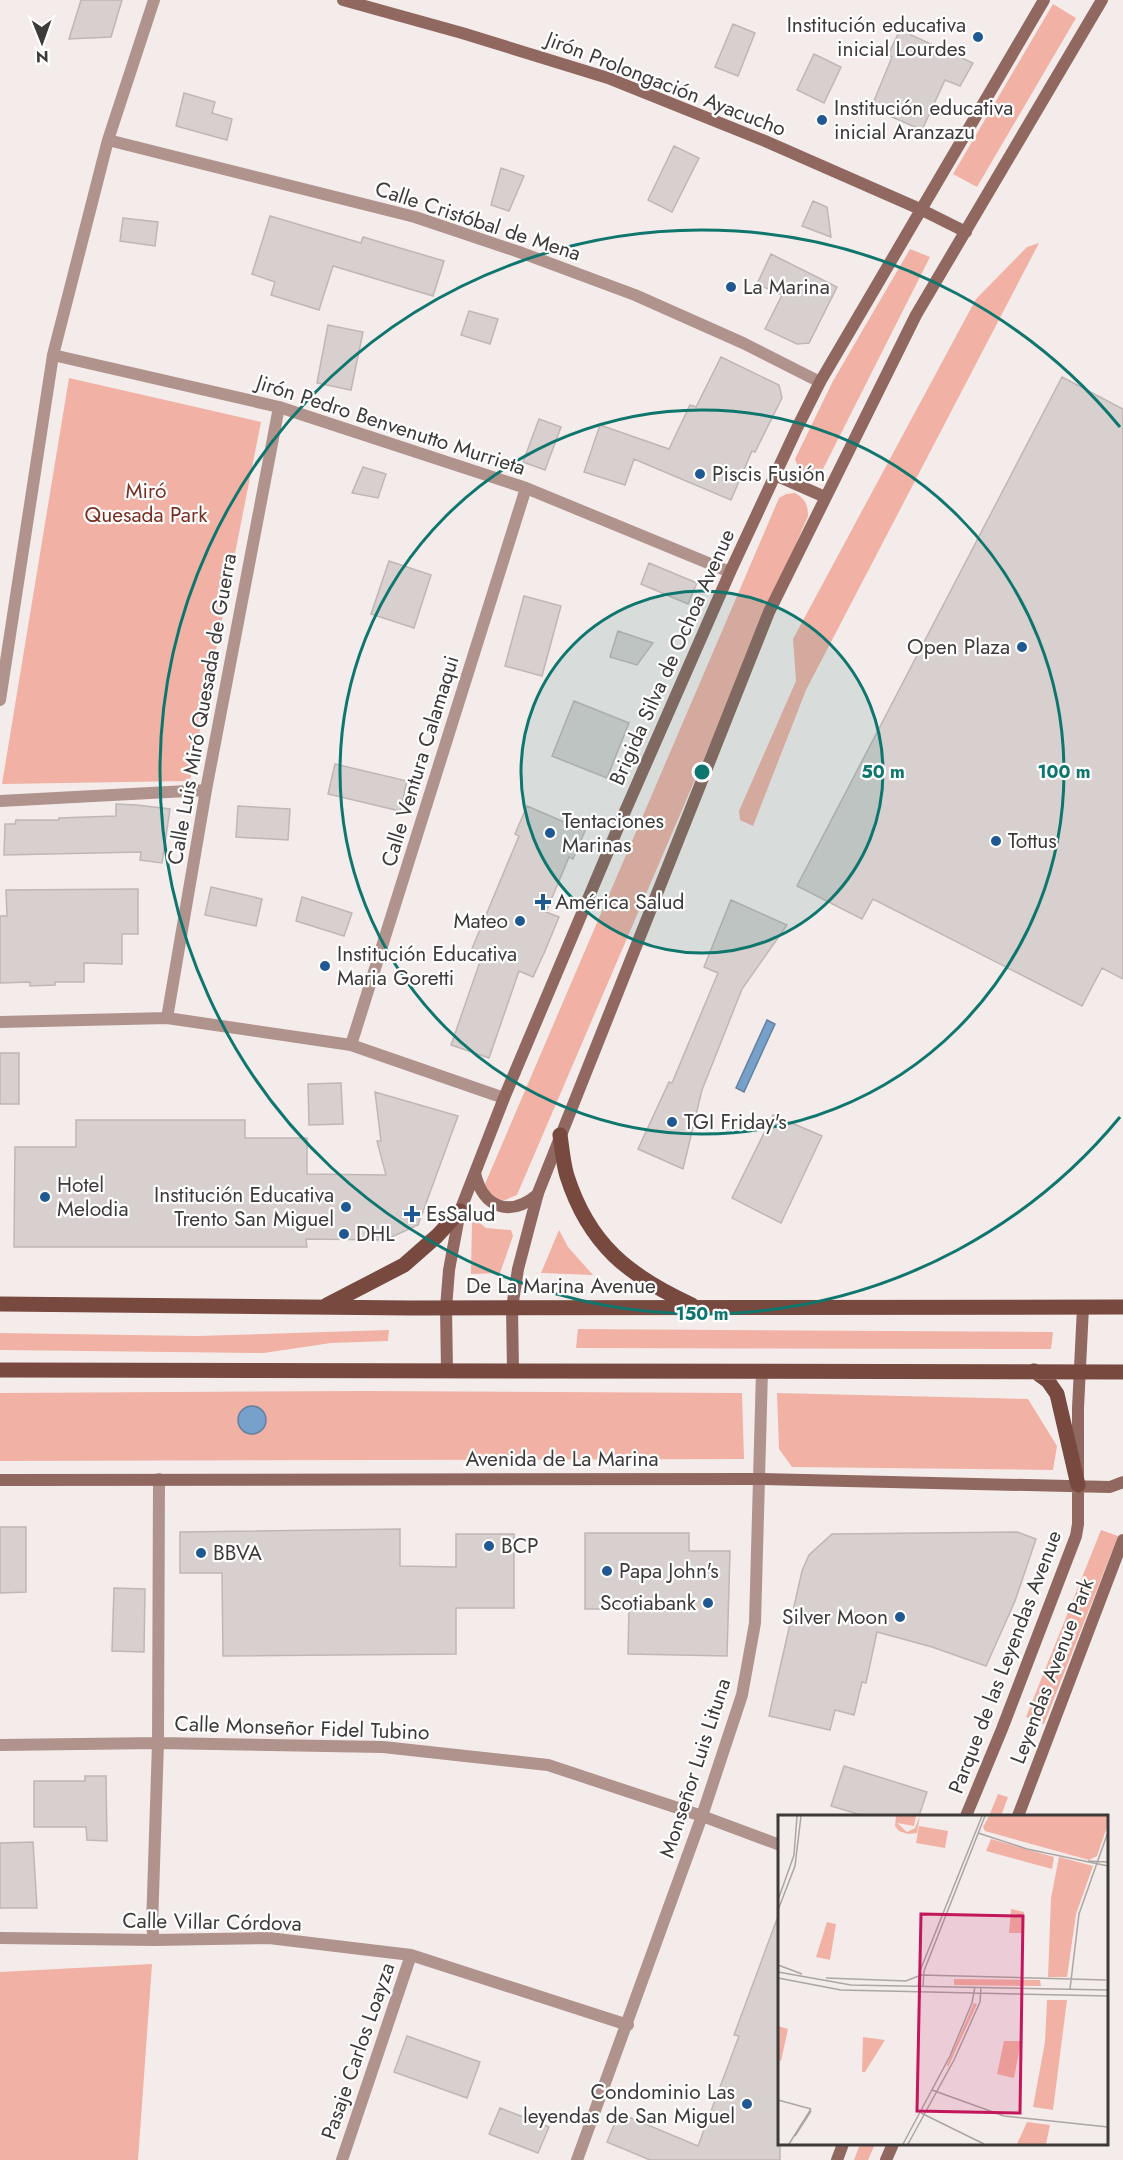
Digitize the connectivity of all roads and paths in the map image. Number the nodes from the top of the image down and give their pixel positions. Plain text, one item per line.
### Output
1 (154, 0) edge
2 (343, 0) edge
3 (1044, 0) edge
4 (1102, 0) edge
5 (108, 140) junction
6 (920, 209) junction
7 (966, 232) junction
8 (53, 355) junction
9 (820, 382) junction
10 (279, 407) junction
11 (775, 475) junction
12 (526, 488) junction
13 (825, 497) junction
14 (730, 572) junction
15 (0, 700) edge
16 (206, 790) junction
17 (0, 801) edge
18 (167, 1018) junction
19 (0, 1022) edge
20 (351, 1045) junction
21 (504, 1098) junction
22 (560, 1135) junction
23 (475, 1173) junction
24 (538, 1194) junction
25 (460, 1211) junction
26 (0, 1304) edge
27 (324, 1307) junction
28 (698, 1307) junction
29 (1083, 1307) junction
30 (1123, 1307) edge
31 (446, 1308) junction
32 (512, 1308) junction
33 (0, 1370) edge
34 (447, 1371) junction
35 (762, 1371) junction
36 (1034, 1371) junction
37 (1080, 1371) junction
38 (513, 1372) junction
39 (1123, 1372) edge
40 (159, 1479) junction
41 (760, 1479) junction
42 (0, 1480) edge
43 (1123, 1482) edge
44 (1078, 1485) junction
45 (1123, 1540) edge
46 (158, 1743) junction
47 (0, 1745) edge
48 (966, 1815) edge
49 (1018, 1815) edge
50 (702, 1816) junction
51 (778, 1844) edge
52 (0, 1938) edge
53 (154, 1940) junction
54 (411, 1955) junction
55 (628, 2025) junction
56 (843, 2145) edge
57 (893, 2145) edge
58 (342, 2160) edge
59 (577, 2160) edge
60 (837, 2160) edge
61 (886, 2160) edge

1 - 5 street
2 - 6 street, Jirón Prolongación Ayacucho
3 - 6 street, Brigida Silva de Ochoa Avenue
4 - 7 street
5 - 8 street
5 - 9 street, Calle Cristóbal de Mena
6 - 7 street, Jirón Prolongación Ayacucho
6 - 9 street, Brigida Silva de Ochoa Avenue
7 - 13 street
8 - 10 street, Jirón Pedro Benvenutto Murrieta
8 - 15 street
9 - 11 street, Brigida Silva de Ochoa Avenue
10 - 12 street, Jirón Pedro Benvenutto Murrieta
10 - 16 street, Calle Luis Miró Quesada de Guerra
11 - 13 street
11 - 14 street, Brigida Silva de Ochoa Avenue
12 - 14 street, Jirón Pedro Benvenutto Murrieta
12 - 20 street, Calle Ventura Calamaqui
13 - 22 street
14 - 21 street, Brigida Silva de Ochoa Avenue
16 - 17 street
16 - 18 street, Calle Luis Miró Quesada de Guerra
18 - 19 street
18 - 20 street
20 - 21 street
21 - 23 street, Brigida Silva de Ochoa Avenue
22 - 24 street
22 - 28 main road
23 - 24 street
23 - 25 street, Brigida Silva de Ochoa Avenue
24 - 32 street
25 - 27 main road
25 - 31 street, Brigida Silva de Ochoa Avenue
26 - 27 main road, De La Marina Avenue
27 - 31 main road, De La Marina Avenue
28 - 29 main road, De La Marina Avenue
28 - 32 main road, De La Marina Avenue
29 - 30 main road, De La Marina Avenue
29 - 37 street, Parque de las Leyendas Avenue
31 - 32 main road, De La Marina Avenue
31 - 34 street, Brigida Silva de Ochoa Avenue
32 - 38 street
33 - 34 main road
34 - 38 main road
35 - 36 main road
35 - 38 main road
35 - 41 street, Monseñor Luis Lituna
36 - 37 main road
36 - 44 main road
37 - 39 main road
37 - 44 street, Parque de las Leyendas Avenue
40 - 41 street, Avenida de La Marina
40 - 42 street, Avenida de La Marina
40 - 46 street
41 - 44 street, Avenida de La Marina
41 - 50 street, Monseñor Luis Lituna
43 - 44 street, Avenida de La Marina
44 - 48 street, Parque de las Leyendas Avenue
45 - 49 street, Leyendas Avenue Park
46 - 47 street, Calle Monseñor Fidel Tubino
46 - 50 street, Calle Monseñor Fidel Tubino
46 - 53 street
50 - 51 street, Calle Monseñor Fidel Tubino
50 - 55 street, Monseñor Luis Lituna
52 - 53 street, Calle Villar Córdova
53 - 54 street, Calle Villar Córdova
54 - 55 street, Calle Villar Córdova
54 - 58 street, Pasaje Carlos Loayza
55 - 59 street, Monseñor Luis Lituna
56 - 60 street
57 - 61 street

